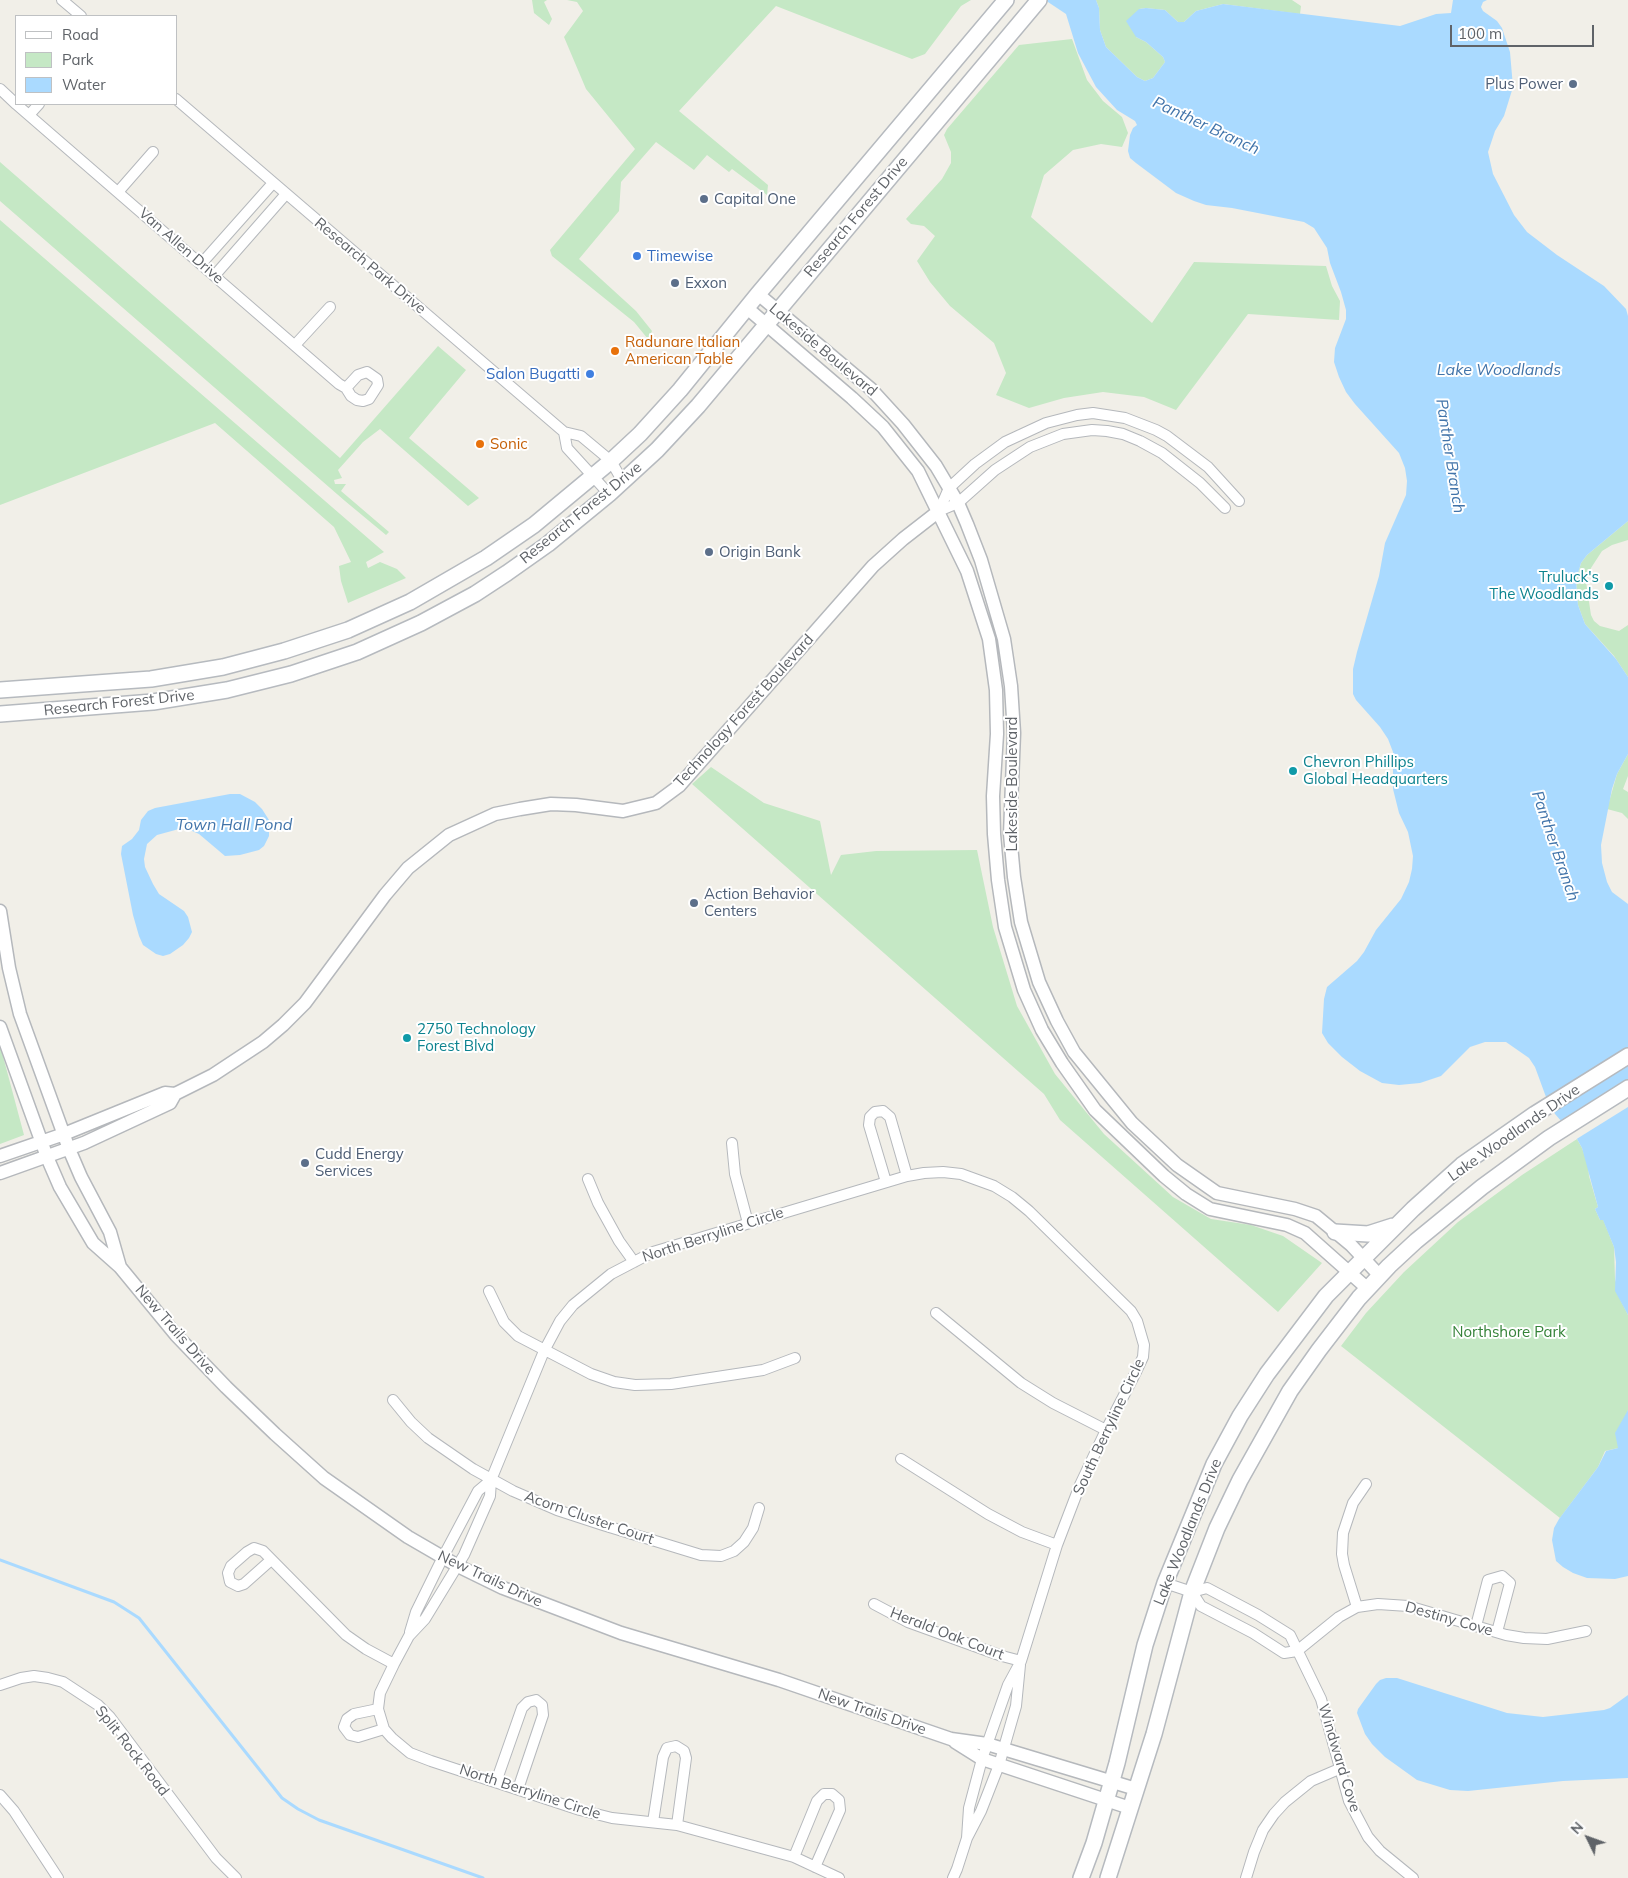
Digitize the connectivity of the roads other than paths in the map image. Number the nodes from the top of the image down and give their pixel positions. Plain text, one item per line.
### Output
1 (62, 0) edge
2 (1006, 0) edge
3 (1039, 0) edge
4 (80, 15) edge
5 (0, 90) edge
6 (178, 101) edge
7 (15, 103) edge
8 (17, 105) edge
9 (38, 105) edge
10 (29, 115) junction
11 (153, 152) dead end
12 (273, 182) junction
13 (118, 192) junction
14 (286, 194) junction
15 (201, 264) junction
16 (215, 275) junction
17 (758, 294) junction
18 (330, 307) dead end
19 (747, 308) junction
20 (777, 311) junction
21 (765, 324) junction
22 (295, 346) junction
23 (346, 388) dead end
24 (564, 432) junction
25 (611, 462) junction
26 (594, 477) junction
27 (622, 482) junction
28 (949, 488) junction
29 (609, 494) junction
30 (1239, 501) dead end
31 (958, 503) junction
32 (1225, 508) dead end
33 (939, 511) junction
34 (989, 639) junction
35 (1004, 639) junction
36 (0, 690) edge
37 (0, 714) edge
38 (994, 834) junction
39 (1010, 834) junction
40 (0, 911) edge
41 (0, 915) edge
42 (2, 931) edge
43 (0, 1027) edge
44 (1628, 1056) edge
45 (1628, 1088) edge
46 (175, 1094) junction
47 (1110, 1098) junction
48 (1095, 1110) junction
49 (64, 1134) junction
50 (41, 1142) junction
51 (732, 1143) dead end
52 (70, 1149) junction
53 (0, 1156) edge
54 (47, 1157) junction
55 (1177, 1165) junction
56 (0, 1173) edge
57 (907, 1176) junction
58 (1164, 1176) junction
59 (588, 1179) dead end
60 (886, 1182) junction
61 (748, 1223) junction
62 (1395, 1225) junction
63 (1335, 1232) junction
64 (1362, 1258) junction
65 (634, 1262) junction
66 (120, 1267) junction
67 (1348, 1271) junction
68 (1380, 1276) junction
69 (1368, 1289) junction
70 (489, 1291) dead end
71 (936, 1313) dead end
72 (544, 1351) junction
73 (795, 1358) dead end
74 (393, 1400) dead end
75 (1106, 1430) junction
76 (902, 1459) dead end
77 (491, 1480) junction
78 (1366, 1484) dead end
79 (759, 1508) dead end
80 (1057, 1545) junction
81 (443, 1557) junction
82 (271, 1560) dead end
83 (458, 1566) junction
84 (1165, 1583) junction
85 (1192, 1592) junction
86 (874, 1604) dead end
87 (1357, 1607) junction
88 (1476, 1626) junction
89 (1586, 1631) dead end
90 (1497, 1632) junction
91 (409, 1636) junction
92 (1297, 1651) junction
93 (1021, 1661) junction
94 (394, 1664) junction
95 (0, 1685) edge
96 (378, 1709) junction
97 (384, 1729) junction
98 (951, 1739) junction
99 (987, 1744) junction
100 (1004, 1749) junction
101 (982, 1759) junction
102 (999, 1765) junction
103 (1339, 1769) junction
104 (496, 1782) junction
105 (1111, 1782) junction
106 (518, 1789) junction
107 (1136, 1789) junction
108 (0, 1794) edge
109 (1105, 1800) junction
110 (1130, 1808) junction
111 (653, 1822) junction
112 (677, 1825) junction
113 (967, 1838) junction
114 (794, 1857) junction
115 (815, 1867) junction
116 (58, 1878) edge
117 (236, 1878) edge
118 (840, 1878) edge
119 (953, 1878) edge
120 (1081, 1878) edge
121 (1108, 1878) edge
122 (1246, 1878) edge
123 (1413, 1878) edge

1 - 4 street
2 - 17 main road, Research Forest Drive
3 - 20 main road, Research Forest Drive
5 - 7 street, Van Allen Drive
6 - 12 street, Research Park Drive
8 - 10 street, Van Allen Drive
9 - 10 street
10 - 13 street, Van Allen Drive
11 - 13 street
12 - 14 street, Research Park Drive
12 - 15 street
13 - 15 street, Van Allen Drive
14 - 16 street
14 - 24 street, Research Park Drive
15 - 16 street, Van Allen Drive
16 - 22 street, Van Allen Drive
17 - 19 main road, Research Forest Drive
17 - 20 street, Lakeside Boulevard
18 - 22 street
19 - 21 street, Lakeside Boulevard
19 - 25 main road, Research Forest Drive
20 - 21 main road, Research Forest Drive
20 - 28 street, Lakeside Boulevard
21 - 27 main road, Research Forest Drive
21 - 33 street, Lakeside Boulevard
22 - 23 street, Van Allen Drive
24 - 25 street, Research Park Drive
24 - 26 street, Research Park Drive
25 - 26 main road, Research Forest Drive
25 - 27 street, Research Park Drive
26 - 29 street, Research Park Drive
26 - 36 main road, Research Forest Drive
27 - 29 main road, Research Forest Drive
28 - 30 street, Technology Forest Boulevard
28 - 31 street, Lakeside Boulevard
28 - 33 street, Technology Forest Boulevard
29 - 37 main road, Research Forest Drive
31 - 32 street, Technology Forest Boulevard
31 - 33 street, Technology Forest Boulevard
31 - 35 street, Lakeside Boulevard
33 - 34 street, Lakeside Boulevard
33 - 46 street, Technology Forest Boulevard
34 - 35 street
34 - 38 street, Lakeside Boulevard
35 - 39 street, Lakeside Boulevard
38 - 39 street
38 - 48 street, Lakeside Boulevard
39 - 47 street, Lakeside Boulevard
40 - 41 street, New Trails Drive
41 - 42 street, New Trails Drive
42 - 49 street, New Trails Drive
43 - 50 street, New Trails Drive
44 - 62 main road, Lake Woodlands Drive
45 - 68 main road, Lake Woodlands Drive
46 - 49 street, Technology Forest Boulevard
46 - 52 street
47 - 48 street
47 - 55 street, Lakeside Boulevard
48 - 58 street, Lakeside Boulevard
49 - 50 street, Technology Forest Boulevard
49 - 52 street, New Trails Drive
50 - 53 street, Technology Forest Boulevard
50 - 54 street, New Trails Drive
51 - 61 street
52 - 54 street
52 - 66 street, New Trails Drive
54 - 56 street
54 - 66 street, New Trails Drive
55 - 58 street
55 - 63 street, Lakeside Boulevard
57 - 60 street, North Berryline Circle
57 - 60 street
57 - 75 street, South Berryline Circle
58 - 67 street, Lakeside Boulevard
59 - 65 street
60 - 61 street, North Berryline Circle
61 - 65 street, North Berryline Circle
62 - 63 main road
62 - 64 main road, Lake Woodlands Drive
63 - 64 street, Lakeside Boulevard
64 - 67 main road, Lake Woodlands Drive
64 - 68 street, Lakeside Boulevard
65 - 72 street, North Berryline Circle
66 - 81 street, New Trails Drive
67 - 69 street, Lakeside Boulevard
67 - 84 main road, Lake Woodlands Drive
68 - 69 main road, Lake Woodlands Drive
69 - 85 main road, Lake Woodlands Drive
70 - 72 street
71 - 75 street
72 - 73 street
72 - 77 street, North Berryline Circle
74 - 77 street, Acorn Cluster Court
75 - 80 street, South Berryline Circle
76 - 80 street
77 - 79 street, Acorn Cluster Court
77 - 81 street, North Berryline Circle
77 - 83 street, North Berryline Circle
78 - 87 street
80 - 93 street, South Berryline Circle
81 - 83 street, New Trails Drive
81 - 91 street, North Berryline Circle
82 - 94 street
83 - 91 street, North Berryline Circle
83 - 98 street, New Trails Drive
84 - 85 street, Windward Cove
84 - 105 main road, Lake Woodlands Drive
85 - 92 street, Windward Cove
85 - 92 street, Windward Cove
85 - 107 main road, Lake Woodlands Drive
86 - 93 street, Herald Oak Court
87 - 88 street, Destiny Cove
87 - 92 street, Destiny Cove
88 - 90 street, Destiny Cove
88 - 90 street
89 - 90 street, Destiny Cove
91 - 94 street, North Berryline Circle
92 - 103 street, Windward Cove
93 - 99 street, South Berryline Circle
93 - 100 street, South Berryline Circle
94 - 96 street, North Berryline Circle
95 - 117 street, Split Rock Road
96 - 97 street, North Berryline Circle
96 - 97 street
97 - 104 street, North Berryline Circle
98 - 99 street, New Trails Drive
98 - 101 street, New Trails Drive
99 - 100 street, New Trails Drive
99 - 101 street, South Berryline Circle
100 - 102 street, South Berryline Circle
100 - 105 street, New Trails Drive
101 - 102 street, New Trails Drive
101 - 113 street, South Berryline Circle
102 - 109 street, New Trails Drive
102 - 113 street, South Berryline Circle
103 - 122 street
103 - 123 street, Windward Cove
104 - 106 street, North Berryline Circle
104 - 106 street
105 - 107 street, New Trails Drive
105 - 109 main road, Lake Woodlands Drive
106 - 111 street, North Berryline Circle
107 - 110 main road, Lake Woodlands Drive
108 - 116 street
109 - 110 street, New Trails Drive
109 - 120 main road, Lake Woodlands Drive
110 - 121 main road, Lake Woodlands Drive
111 - 112 street, North Berryline Circle
111 - 112 street
112 - 114 street, North Berryline Circle
113 - 119 street, South Berryline Circle
114 - 115 street
114 - 115 street
115 - 118 street

